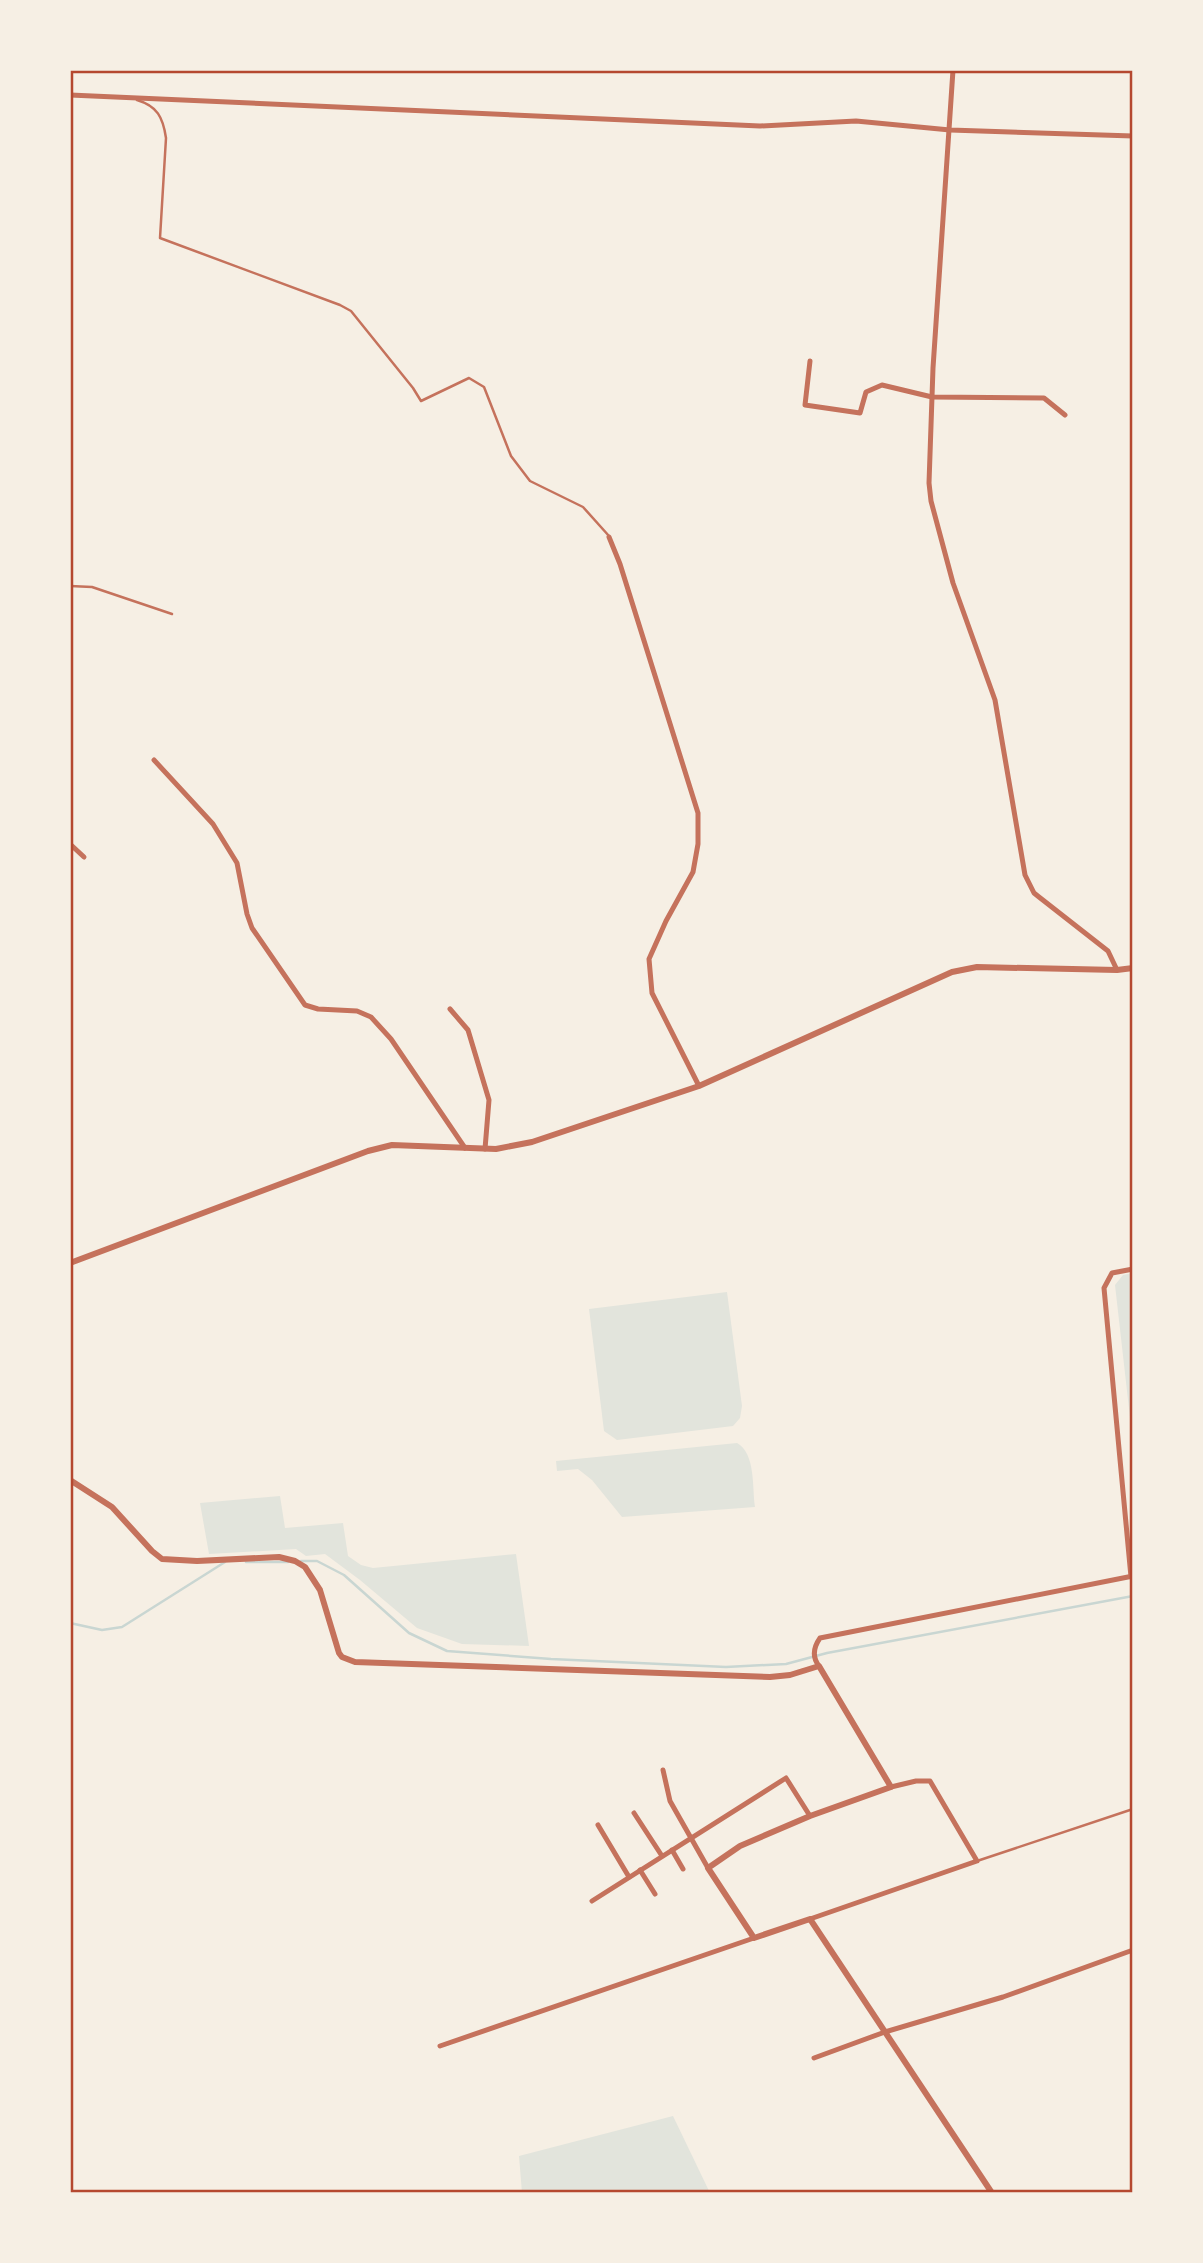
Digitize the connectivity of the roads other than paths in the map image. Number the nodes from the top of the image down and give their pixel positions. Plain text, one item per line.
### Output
1 (953, 70) edge
2 (70, 95) edge
3 (134, 100) junction
4 (950, 130) junction
5 (1133, 136) edge
6 (810, 361) dead end
7 (932, 397) junction
8 (1065, 415) dead end
9 (610, 537) joint
10 (70, 586) edge
11 (172, 614) dead end
12 (154, 760) dead end
13 (70, 844) edge
14 (84, 857) dead end
15 (1133, 968) edge
16 (1117, 970) junction
17 (450, 1009) dead end
18 (699, 1086) junction
19 (466, 1149) junction
20 (485, 1149) junction
21 (70, 1264) edge
22 (1133, 1269) edge
23 (70, 1480) edge
24 (1132, 1576) edge
25 (816, 1663) junction
26 (663, 1770) dead end
27 (891, 1787) junction
28 (1133, 1809) edge
29 (634, 1813) dead end
30 (810, 1816) junction
31 (598, 1825) dead end
32 (690, 1838) junction
33 (672, 1850) junction
34 (662, 1856) junction
35 (977, 1861) junction
36 (708, 1868) junction
37 (684, 1869) dead end
38 (640, 1870) junction
39 (629, 1877) junction
40 (655, 1894) dead end
41 (592, 1901) dead end
42 (810, 1919) junction
43 (754, 1938) junction
44 (1133, 1950) edge
45 (886, 2032) junction
46 (440, 2046) dead end
47 (814, 2058) dead end
48 (992, 2193) edge

1 - 4 street
2 - 3 street
3 - 4 street
3 - 9 lane
4 - 5 street
4 - 7 street
6 - 7 street
7 - 8 street
7 - 16 street
9 - 18 street
10 - 11 lane
12 - 19 street
13 - 14 street
15 - 16 street
16 - 18 street
17 - 20 street
18 - 20 street
19 - 20 street
19 - 21 street
22 - 24 street
23 - 25 street
24 - 25 street
25 - 27 street
26 - 32 street
27 - 30 street
27 - 35 street
28 - 35 lane
29 - 34 street
30 - 32 street
30 - 36 street
31 - 39 street
32 - 33 street
32 - 36 street
33 - 34 street
33 - 37 street
34 - 38 street
35 - 42 street
36 - 43 street
38 - 39 street
38 - 40 street
39 - 41 street
42 - 43 street
42 - 45 street
43 - 46 street
44 - 45 street
45 - 47 street
45 - 48 street

